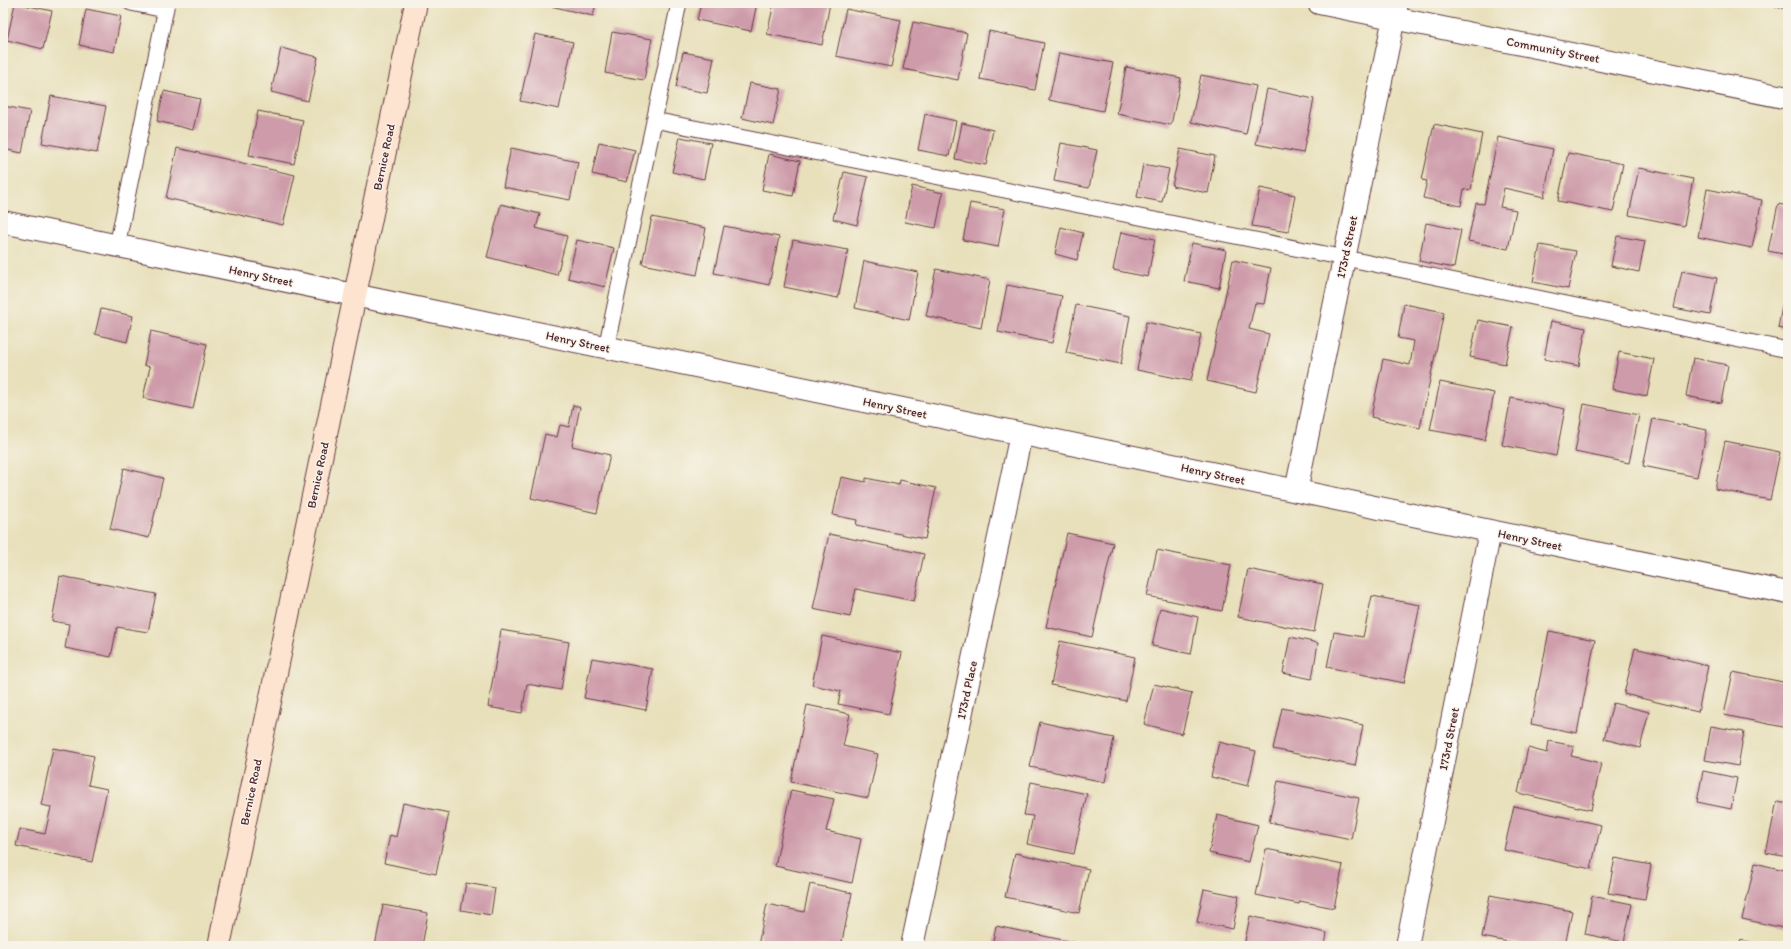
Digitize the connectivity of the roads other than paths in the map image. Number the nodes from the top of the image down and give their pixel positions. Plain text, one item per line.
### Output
1 (131, 3) edge
2 (416, 3) edge
3 (679, 3) edge
4 (1319, 3) edge
5 (166, 7) edge
6 (1396, 11) edge
7 (1788, 98) edge
8 (654, 120) junction
9 (3, 222) edge
10 (117, 246) junction
11 (1345, 258) junction
12 (355, 295) junction
13 (606, 348) junction
14 (1788, 350) edge
15 (1021, 434) junction
16 (1296, 491) junction
17 (1490, 531) junction
18 (1788, 593) edge
19 (219, 946) edge
20 (912, 946) edge
21 (1407, 946) edge

1 - 5 lane
2 - 12 street, Bernice Road
3 - 8 lane
4 - 6 street, Community Street
5 - 10 lane
6 - 7 street, Community Street
6 - 11 street, 173rd Street
8 - 11 lane
8 - 13 lane
9 - 10 street, Henry Street
10 - 12 street, Henry Street
11 - 14 lane
11 - 16 street, 173rd Street
12 - 13 street, Henry Street
12 - 19 street, Bernice Road
13 - 15 street, Henry Street
15 - 16 street, Henry Street
15 - 20 street, 173rd Place
16 - 17 street, Henry Street
17 - 18 street, Henry Street
17 - 21 street, 173rd Street

